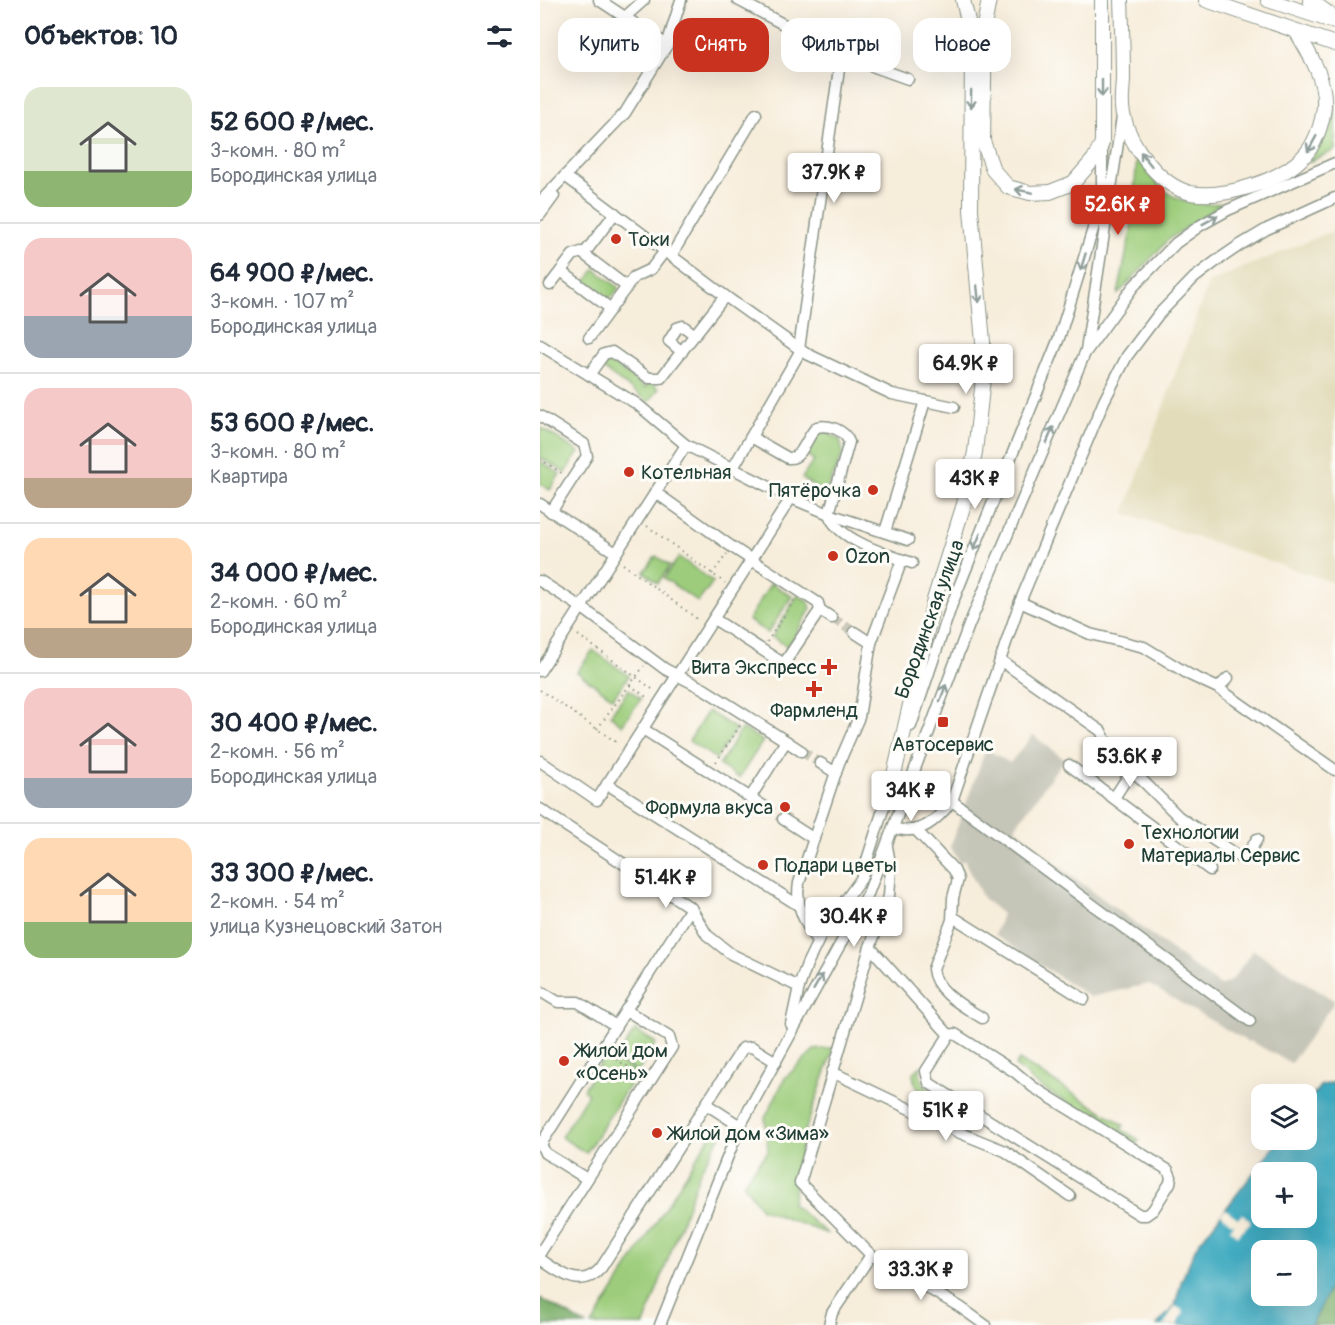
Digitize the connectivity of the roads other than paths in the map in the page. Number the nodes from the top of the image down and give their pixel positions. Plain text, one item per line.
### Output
1 (599, 0) edge
2 (644, 0) edge
3 (681, 0) edge
4 (738, 0) edge
5 (963, 0) edge
6 (989, 0) edge
7 (1102, 0) edge
8 (1121, 0) edge
9 (1206, 0) edge
10 (1268, 0) edge
11 (1310, 0) edge
12 (625, 17) junction
13 (1335, 20) edge
14 (781, 23) edge
15 (1296, 31) junction
16 (1335, 44) edge
17 (667, 45) junction
18 (839, 72) edge
19 (888, 72) edge
20 (908, 79) dead end
21 (1123, 113) junction
22 (756, 114) dead end
23 (1102, 143) junction
24 (1335, 163) edge
25 (566, 177) junction
26 (1335, 198) edge
27 (540, 202) edge
28 (615, 213) junction
29 (540, 215) edge
30 (668, 253) junction
31 (584, 254) junction
32 (561, 271) junction
33 (550, 285) dead end
34 (627, 287) junction
35 (725, 296) junction
36 (611, 309) junction
37 (695, 335) junction
38 (589, 338) dead end
39 (540, 345) edge
40 (800, 350) junction
41 (682, 352) junction
42 (1085, 353) junction
43 (589, 375) junction
44 (925, 401) junction
45 (954, 408) dead end
46 (540, 416) edge
47 (751, 436) junction
48 (686, 445) junction
49 (733, 468) junction
50 (655, 492) junction
51 (791, 498) junction
52 (540, 504) edge
53 (551, 512) junction
54 (829, 514) junction
55 (885, 532) junction
56 (908, 540) dead end
57 (615, 555) junction
58 (752, 560) junction
59 (540, 581) edge
60 (1020, 602) junction
61 (581, 608) junction
62 (820, 610) junction
63 (832, 618) tunnel mouth
64 (711, 623) junction
65 (854, 632) tunnel mouth
66 (871, 643) junction
67 (1000, 660) junction
68 (540, 669) edge
69 (678, 675) junction
70 (1228, 678) dead end
71 (1218, 687) junction
72 (642, 729) junction
73 (786, 741) junction
74 (801, 751) tunnel mouth
75 (540, 761) edge
76 (820, 763) tunnel mouth
77 (1069, 765) dead end
78 (1132, 770) junction
79 (1335, 770) edge
80 (836, 773) junction
81 (893, 779) junction
82 (607, 784) junction
83 (750, 798) junction
84 (1114, 798) junction
85 (952, 801) junction
86 (765, 807) tunnel mouth
87 (540, 809) edge
88 (783, 819) tunnel mouth
89 (893, 828) junction
90 (916, 830) junction
91 (814, 839) junction
92 (1257, 839) dead end
93 (886, 847) junction
94 (1210, 870) dead end
95 (798, 905) junction
96 (691, 908) junction
97 (952, 917) junction
98 (817, 942) junction
99 (870, 948) junction
100 (799, 987) junction
101 (540, 991) edge
102 (1084, 999) dead end
103 (626, 1010) junction
104 (982, 1018) dead end
105 (1250, 1021) dead end
106 (616, 1026) junction
107 (789, 1033) junction
108 (949, 1035) junction
109 (776, 1062) junction
110 (832, 1072) junction
111 (706, 1104) junction
112 (740, 1126) junction
113 (587, 1179) junction
114 (1070, 1196) dead end
115 (540, 1252) edge
116 (871, 1255) junction
117 (540, 1259) edge
118 (660, 1325) edge
119 (829, 1325) edge
120 (985, 1325) edge

1 - 12 street
2 - 12 street
3 - 17 street
4 - 14 street
5 -> 81 main road
23 -> 6 main road
7 -> 23 main road, Бородинская улица
8 - 21 main road
9 - 15 main road
10 - 13 main road
11 - 13 main road
12 - 17 street
15 - 16 main road
15 -> 21 main road
17 - 25 street
18 - 40 street
19 - 20 street
21 - 42 street
22 - 30 street
23 -> 81 street, Бородинская улица
42 -> 24 street
25 - 27 street
25 - 28 street
25 - 29 street
26 - 60 street
28 - 30 street
28 - 31 street
30 - 34 street
30 - 35 street
31 - 32 street
31 - 34 street
32 - 33 street
32 - 36 street
34 - 36 street
35 - 37 street
35 - 40 street
36 - 38 street
37 - 41 street
37 - 41 street
39 - 43 street
40 - 44 street
40 - 47 street
41 - 43 street
89 -> 42 street, Бородинская улица
43 - 48 street
44 - 45 street
44 - 55 street
46 - 53 street
47 - 49 street
47 - 54 street
48 - 49 street
48 - 50 street
49 - 51 street
50 - 57 street
50 - 58 street
51 - 54 street
51 - 58 street
52 - 53 street
53 - 57 street
54 - 55 street
54 - 66 street
55 - 56 street
57 - 61 street
58 - 62 street
58 - 64 street
59 - 61 street
60 - 67 street
60 - 71 street
61 - 68 street
61 - 69 street
62 - 63 street
62 - 64 street
64 - 69 street
65 - 66 street
66 - 80 street
67 - 78 street
67 - 85 street
69 - 72 street
69 - 73 street
70 - 71 street
71 - 79 street
72 - 82 street
72 - 83 street
73 - 74 street
73 - 83 street
75 - 82 street
76 - 80 street
77 - 84 street
78 - 84 street
78 - 92 street
80 - 91 street
81 - 98 street, Бородинская улица
82 - 95 street
83 - 86 street
84 - 94 street
85 - 90 street
85 - 105 street
87 - 96 street
88 - 91 street
89 - 90 street
89 - 93 street, Бородинская улица
90 - 97 street
91 - 95 street
93 - 99 street
107 -> 93 street, Бородинская улица
95 - 98 street
96 - 100 street
96 - 103 street
97 - 102 street
97 - 104 street
98 - 100 street, Бородинская улица
99 - 108 street
99 - 110 street
100 - 107 street, Бородинская улица
101 - 106 street
103 - 106 street
103 - 113 street
106 - 113 street
107 - 109 street, Бородинская улица
108 - 108 street
109 - 111 street
109 - 112 street, Бородинская улица
110 - 114 street
110 - 116 street
111 - 112 street
111 - 117 street
112 - 118 street, Бородинская улица
113 - 115 street
116 - 119 street
116 - 120 street

